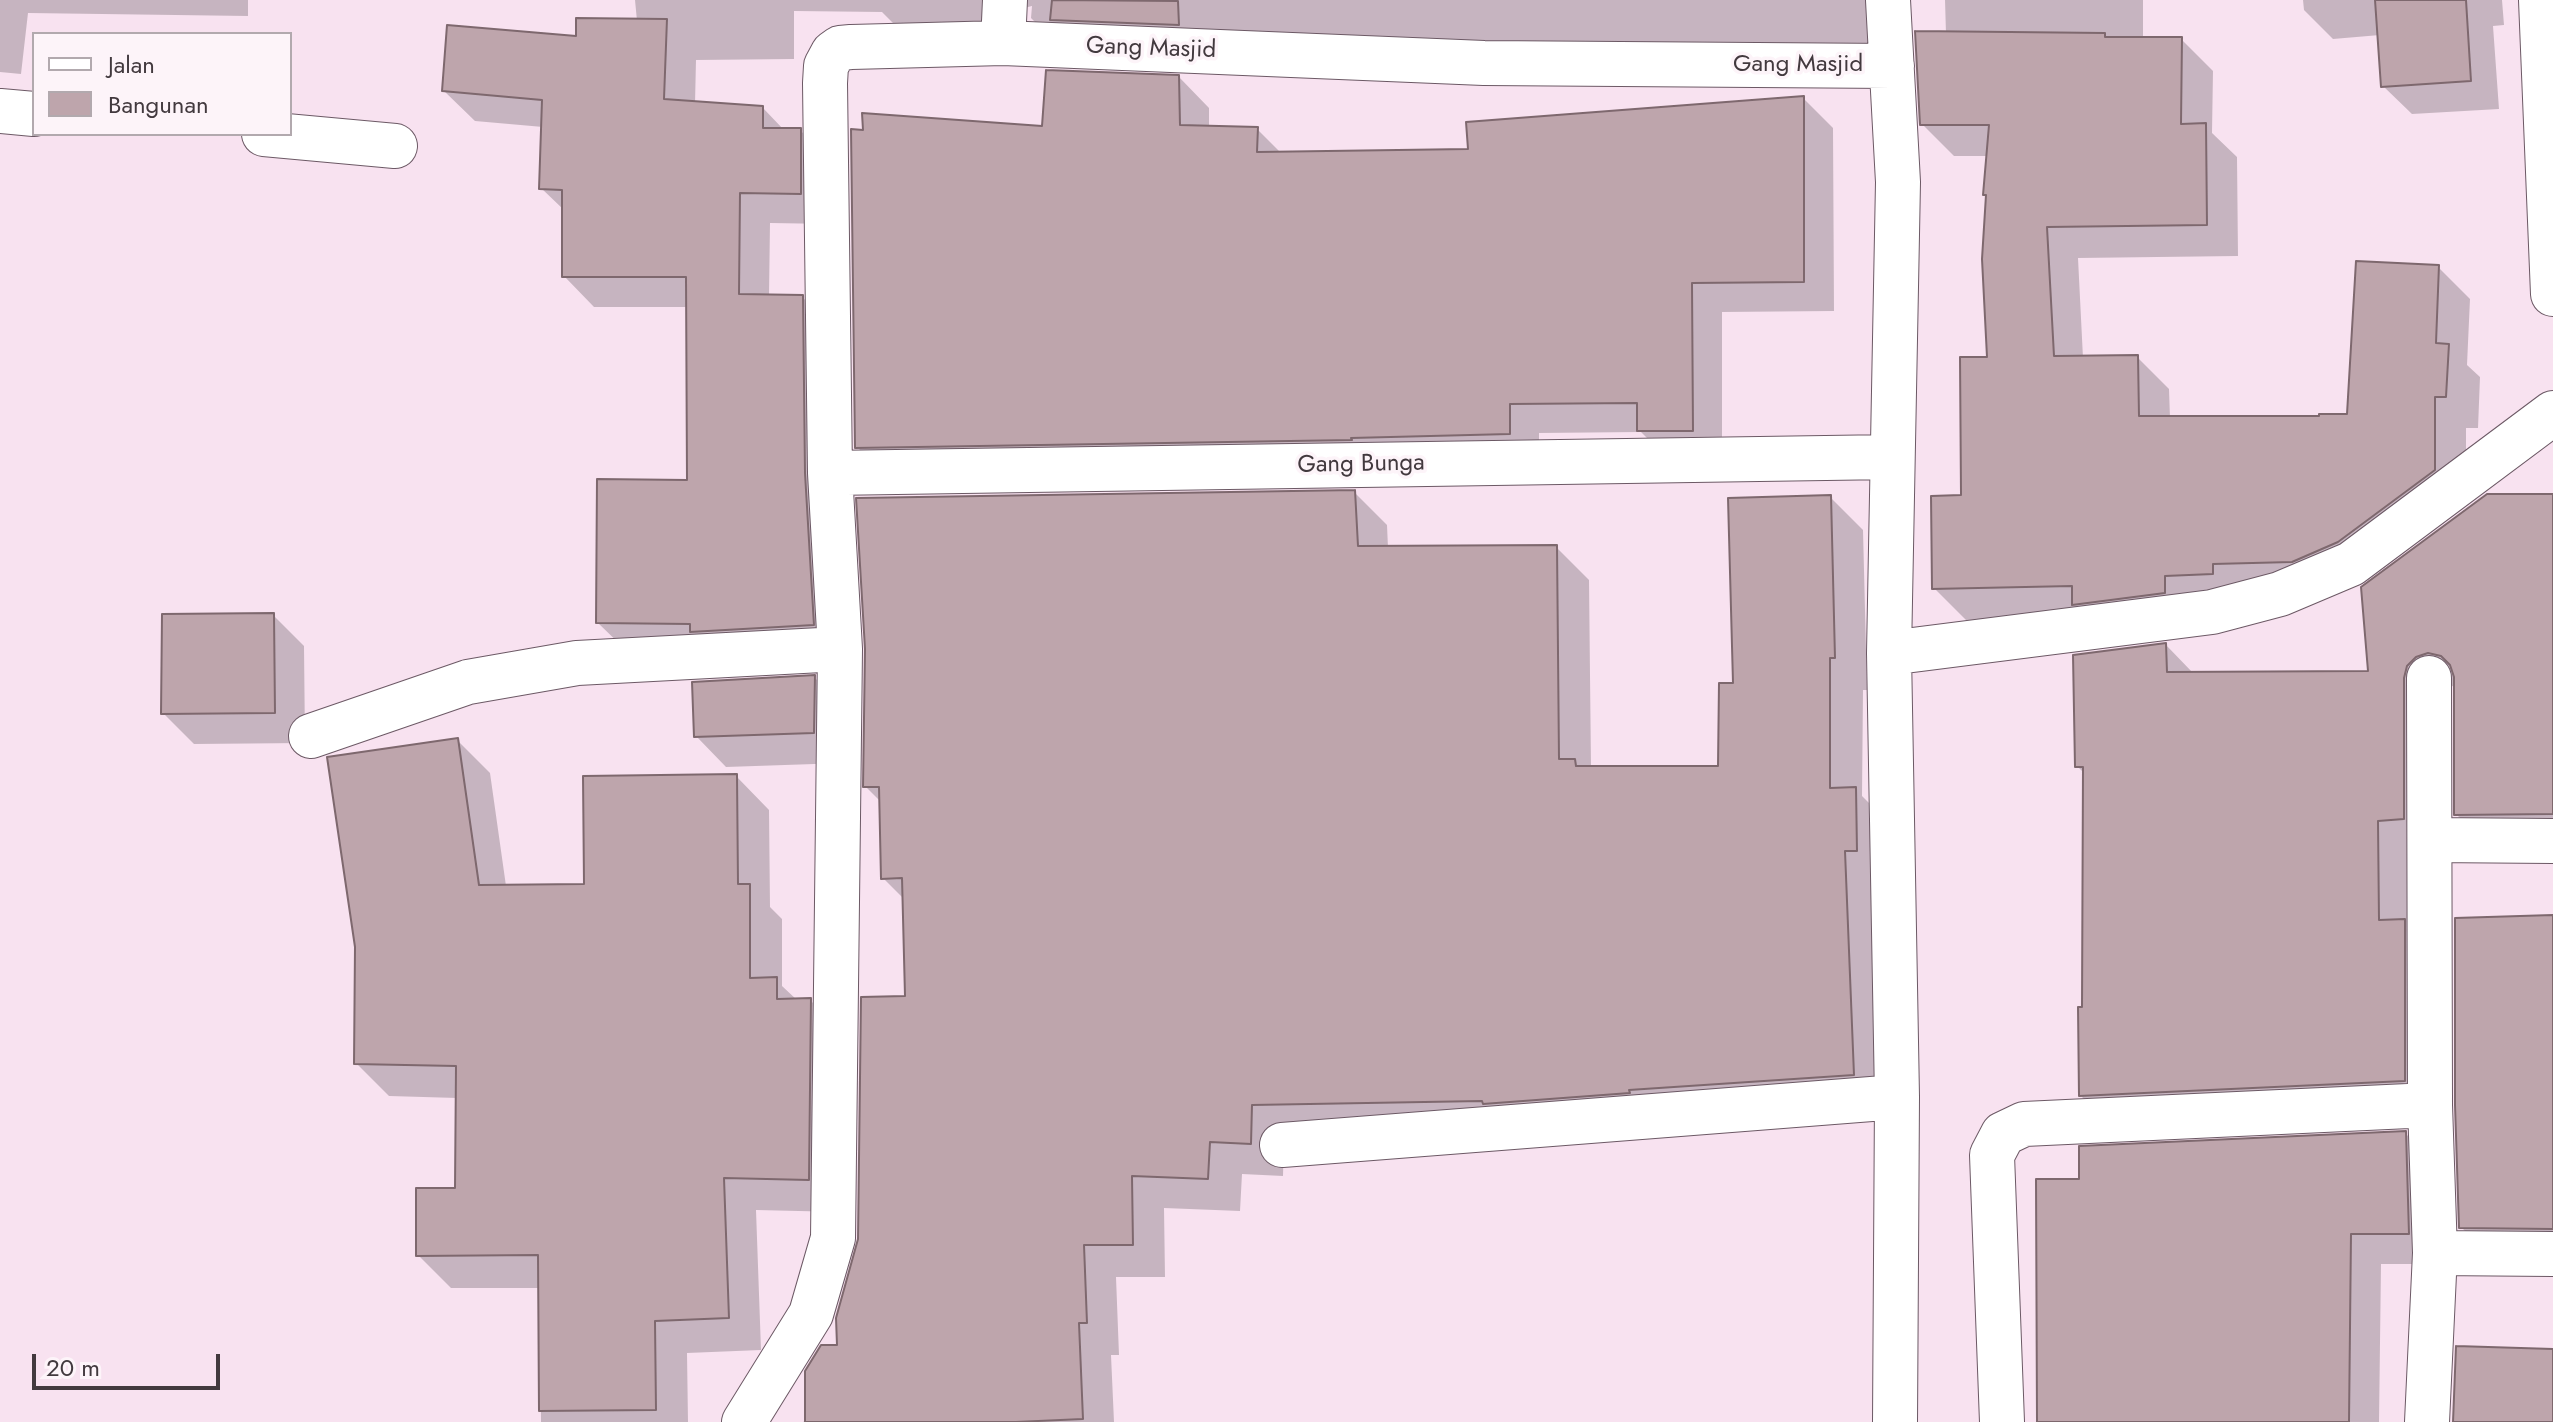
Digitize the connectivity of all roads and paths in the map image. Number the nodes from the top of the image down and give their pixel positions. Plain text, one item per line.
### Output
1 (1005, 0) edge
2 (1888, 0) edge
3 (2541, 0) edge
4 (1003, 43) junction
5 (1892, 66) junction
6 (0, 111) edge
7 (32, 114) edge
8 (286, 136) edge
9 (395, 146) dead end
10 (2553, 294) edge
11 (2553, 413) edge
12 (1892, 457) junction
13 (830, 473) junction
14 (840, 649) junction
15 (1889, 653) junction
16 (2429, 678) dead end
17 (311, 736) dead end
18 (2431, 840) junction
19 (2553, 841) edge
20 (1897, 1097) junction
21 (2430, 1105) junction
22 (1282, 1145) dead end
23 (2435, 1253) junction
24 (2553, 1254) edge
25 (744, 1422) edge
26 (1895, 1422) edge
27 (2002, 1422) edge
28 (2427, 1422) edge

1 - 4 street
2 - 5 street
3 - 10 street
4 - 5 street, Gang Masjid
4 - 13 street, Gang Masjid
5 - 12 street
6 - 7 street
8 - 9 street
11 - 15 street
12 - 13 street, Gang Bunga
12 - 15 street
13 - 14 street
14 - 17 street
14 - 25 street
15 - 20 street
16 - 18 street
18 - 19 street
18 - 21 street
20 - 22 street
20 - 26 street
21 - 23 street
21 - 27 street
23 - 24 street
23 - 28 street

